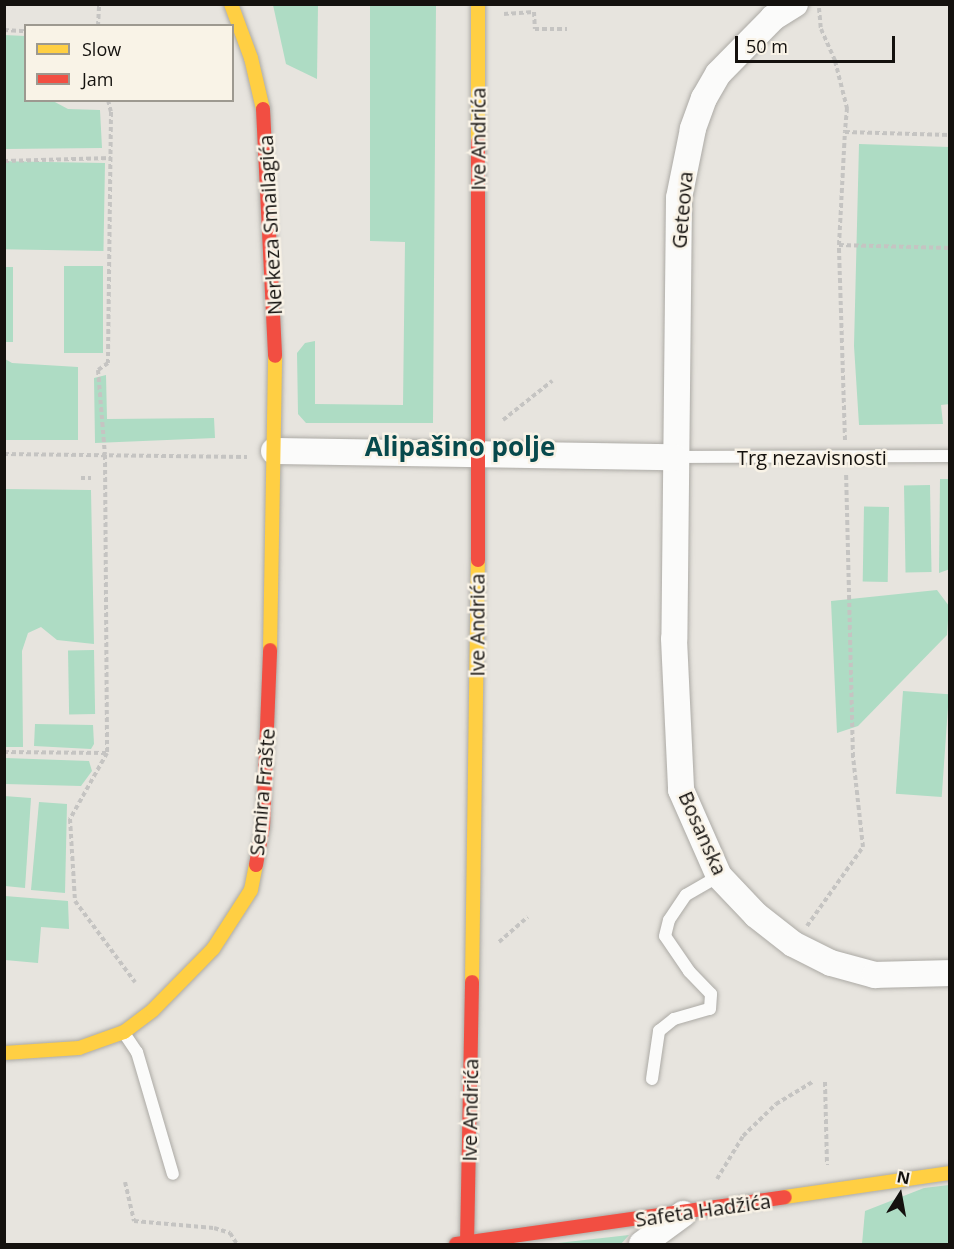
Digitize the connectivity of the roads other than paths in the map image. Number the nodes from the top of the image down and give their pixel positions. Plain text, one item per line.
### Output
1 (231, 4) edge
2 (478, 4) edge
3 (795, 4) edge
4 (274, 454) junction
5 (478, 454) junction
6 (950, 456) edge
7 (675, 457) junction
8 (719, 876) junction
9 (950, 973) edge
10 (124, 1032) junction
11 (4, 1053) edge
12 (651, 1079) dead end
13 (950, 1173) edge
14 (173, 1174) dead end
15 (683, 1214) junction
16 (463, 1244) edge
17 (642, 1245) edge

1 - 4 main road, Nerkeza Smailagića
2 - 5 main road, Ive Andrića
3 - 7 street, Geteova
4 - 5 street
4 - 10 main road, Semira Frašte
5 - 7 street
5 - 16 main road, Ive Andrića
6 - 7 lane, Trg nezavisnosti
7 - 8 street, Bosanska
8 - 9 street, Bosanska
8 - 12 lane
10 - 11 main road, Semira Frašte
10 - 14 lane
13 - 15 main road, Safeta Hadžića
15 - 16 main road, Safeta Hadžića
15 - 17 street

